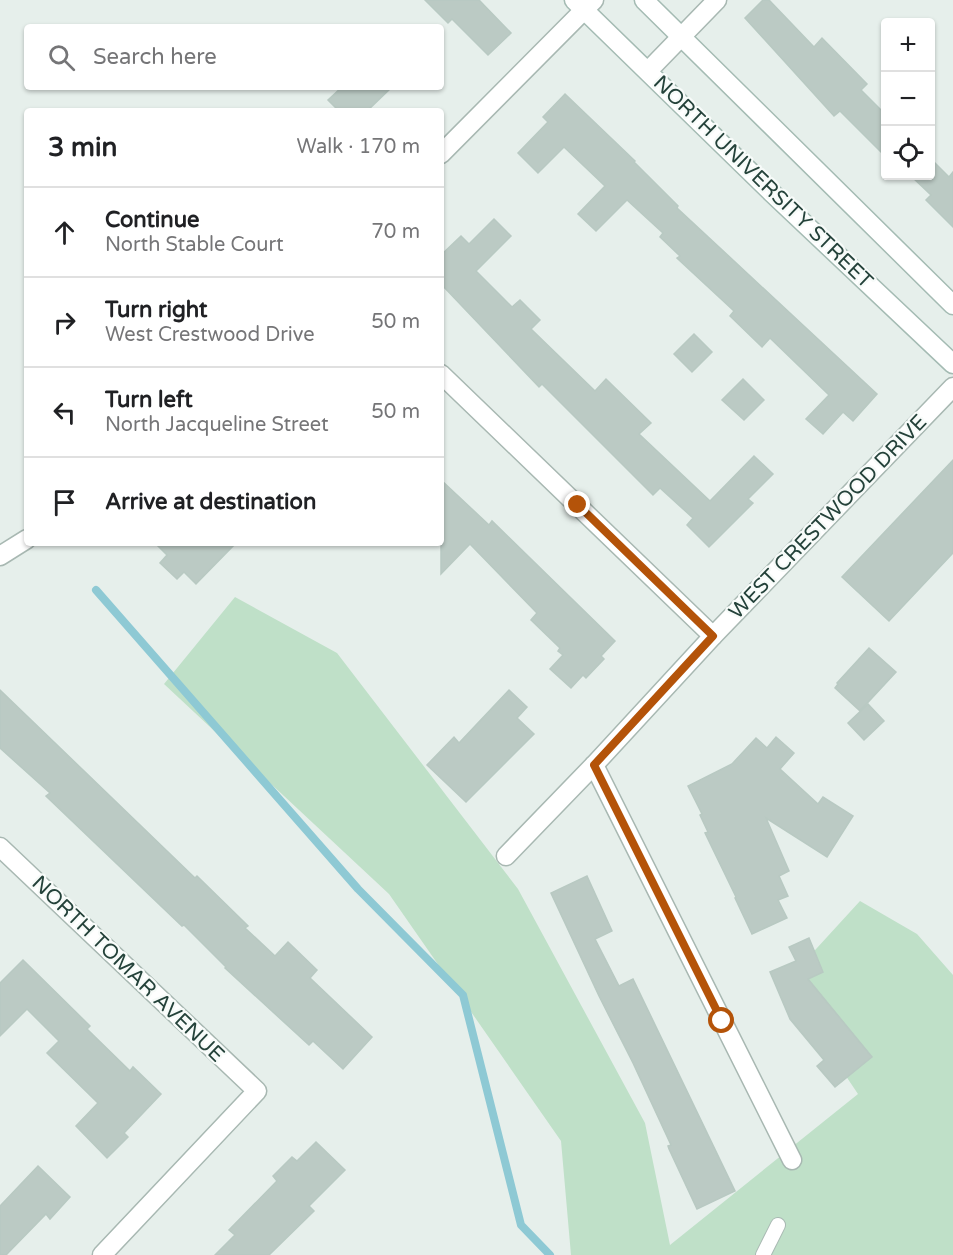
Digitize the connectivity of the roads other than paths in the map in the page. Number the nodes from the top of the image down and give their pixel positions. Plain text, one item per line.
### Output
1 (644, 0) edge
2 (717, 0) edge
3 (584, 3) edge
4 (681, 36) junction
5 (648, 71) junction
6 (444, 151) edge
7 (953, 305) edge
8 (953, 364) edge
9 (444, 377) edge
10 (953, 387) edge
11 (24, 541) edge
12 (0, 556) edge
13 (713, 636) junction
14 (594, 765) junction
15 (0, 847) edge
16 (506, 856) dead end
17 (792, 1160) dead end
18 (778, 1224) dead end
19 (102, 1255) edge
20 (763, 1255) edge

1 - 4 street
2 - 4 street
3 - 5 street, NORTH UNIVERSITY STREET
3 - 6 street
4 - 5 street
4 - 7 street
5 - 8 street, NORTH UNIVERSITY STREET
9 - 13 street
10 - 13 street, WEST CRESTWOOD DRIVE
11 - 12 street
13 - 14 street, WEST CRESTWOOD DRIVE
14 - 16 street, WEST CRESTWOOD DRIVE
14 - 17 street
15 - 19 street, NORTH TOMAR AVENUE
18 - 20 lane

